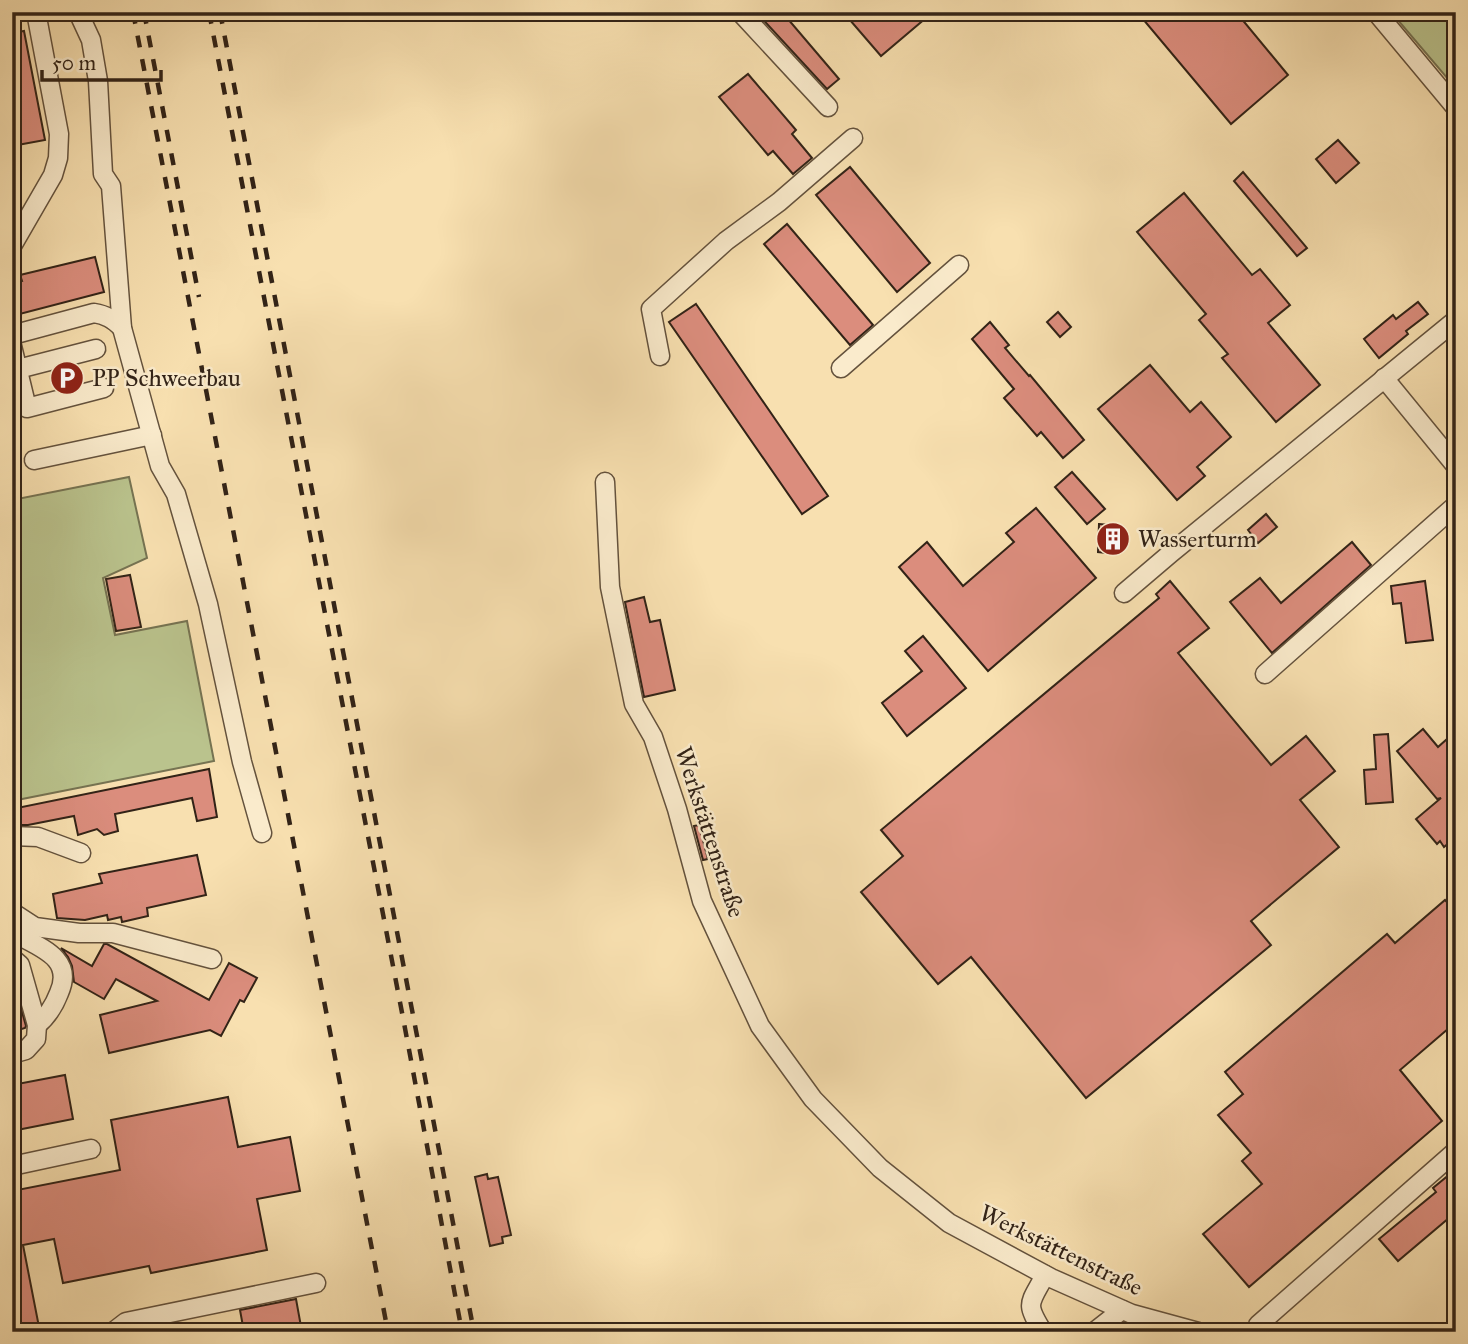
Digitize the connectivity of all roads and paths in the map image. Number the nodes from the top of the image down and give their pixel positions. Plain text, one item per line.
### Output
1 (36, 12) edge
2 (78, 12) edge
3 (740, 12) edge
4 (1376, 12) edge
5 (828, 107) dead end
6 (1456, 108) edge
7 (853, 138) dead end
8 (12, 246) edge
9 (959, 265) dead end
10 (1456, 320) edge
11 (122, 328) junction
12 (12, 335) edge
13 (12, 346) edge
14 (96, 349) dead end
15 (660, 356) dead end
16 (841, 368) dead end
17 (18, 369) junction
18 (1384, 378) junction
19 (104, 388) dead end
20 (20, 410) edge
21 (152, 435) junction
22 (34, 460) dead end
23 (1456, 466) edge
24 (605, 482) dead end
25 (1456, 505) edge
26 (1124, 593) dead end
27 (1265, 674) dead end
28 (262, 833) dead end
29 (12, 836) edge
30 (81, 853) dead end
31 (12, 912) edge
32 (12, 932) edge
33 (12, 958) edge
34 (212, 959) dead end
35 (37, 1025) junction
36 (13, 1053) edge
37 (91, 1149) dead end
38 (1456, 1151) edge
39 (12, 1166) edge
40 (1045, 1275) junction
41 (316, 1283) dead end
42 (1122, 1310) junction
43 (1258, 1325) dead end
44 (113, 1332) edge
45 (1043, 1332) edge
46 (1094, 1332) edge
47 (1198, 1332) edge

1 - 8 street
2 - 11 street
3 - 5 street
4 - 6 street
7 - 15 street
9 - 16 street
10 - 18 street
11 - 12 street
11 - 21 street
13 - 17 street
14 - 17 street
17 - 20 street
18 - 23 street
18 - 26 street
19 - 20 street
21 - 22 street
21 - 28 street
24 - 40 street, Werkstättenstraße
25 - 27 street
29 - 30 street
31 - 34 street
32 - 35 street
33 - 35 street
35 - 36 street
37 - 39 street
38 - 43 street
40 - 42 street, Werkstättenstraße
40 - 45 street
41 - 44 street
42 - 46 street
42 - 47 street, Werkstättenstraße

